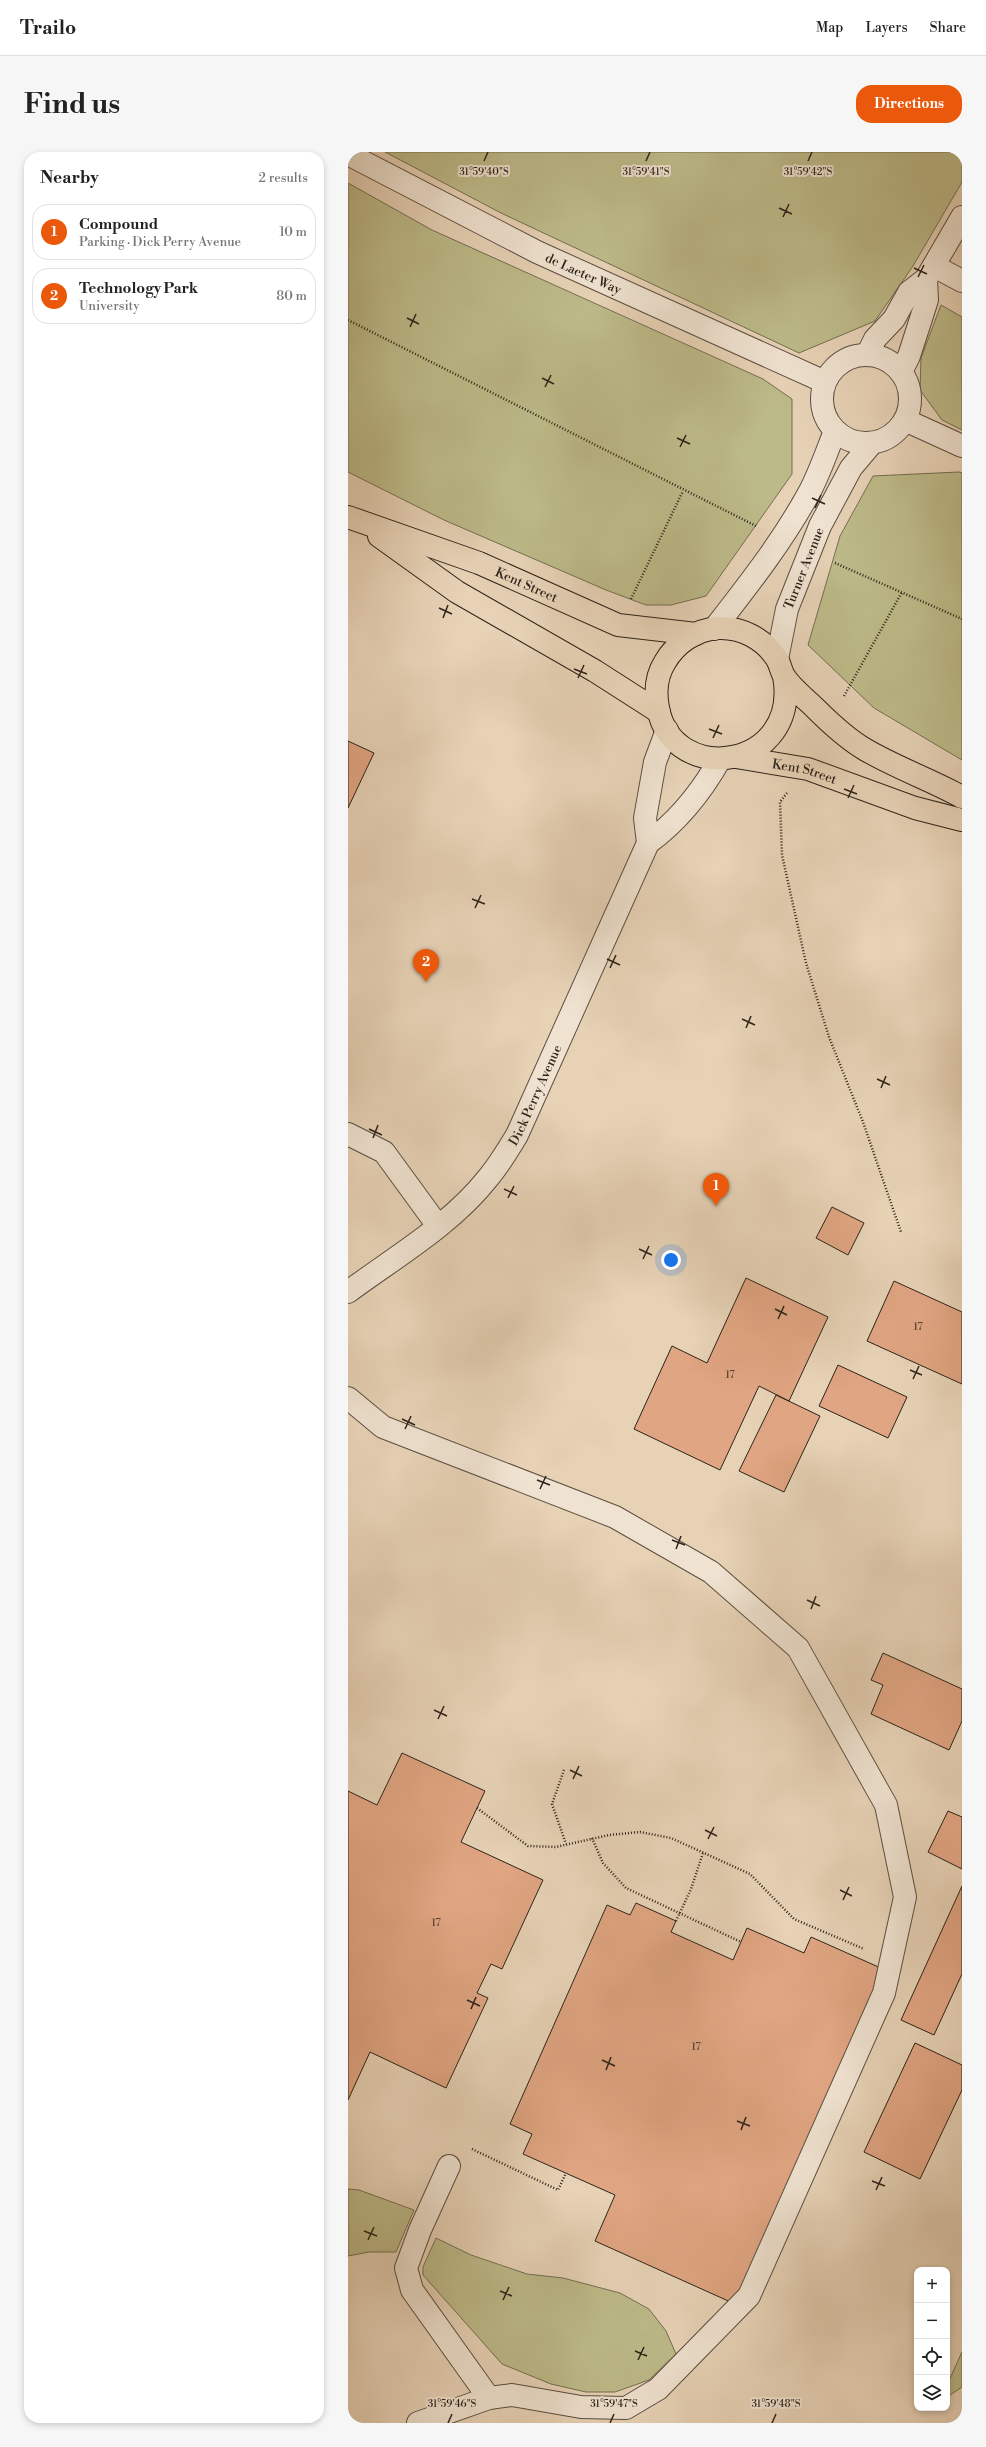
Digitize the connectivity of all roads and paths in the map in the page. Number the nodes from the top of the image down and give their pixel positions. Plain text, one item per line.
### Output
1 (348, 154) edge
2 (962, 217) edge
3 (930, 272) junction
4 (962, 281) edge
5 (348, 320) edge
6 (867, 355) junction
7 (901, 372) junction
8 (825, 382) junction
9 (905, 420) junction
10 (834, 431) junction
11 (872, 443) junction
12 (962, 446) edge
13 (683, 491) junction
14 (354, 520) edge
15 (782, 539) junction
16 (810, 553) junction
17 (962, 619) edge
18 (618, 625) junction
19 (705, 631) junction
20 (780, 668) junction
21 (663, 721) junction
22 (728, 758) junction
23 (962, 797) edge
24 (780, 802) dead end
25 (962, 820) edge
26 (648, 843) junction
27 (348, 1134) edge
28 (438, 1226) junction
29 (901, 1232) dead end
30 (348, 1292) edge
31 (348, 1398) edge
32 (564, 1770) dead end
33 (477, 1808) dead end
34 (592, 1838) junction
35 (566, 1844) junction
36 (703, 1853) junction
37 (679, 1915) junction
38 (676, 1921) dead end
39 (741, 1942) dead end
40 (890, 1967) junction
41 (467, 2147) dead end
42 (449, 2166) dead end
43 (566, 2173) dead end
44 (489, 2398) junction
45 (418, 2423) edge

1 - 8 street, de Laeter Way
2 - 3 street
3 - 4 street
3 - 6 street
3 - 7 street
5 - 13 path
6 - 7 street
6 - 8 street
7 - 9 street
8 - 10 street
9 - 11 street
9 - 12 street
10 - 11 street
10 - 15 street, Turner Avenue
11 - 16 street, Turner Avenue
13 - 15 path
13 - 18 path
14 - 18 main road, Kent Street
14 - 21 main road, Kent Street
15 - 19 street, Turner Avenue
16 - 17 path
16 - 20 street, Turner Avenue
18 - 19 main road, Kent Street
19 - 20 main road
19 - 21 main road
20 - 22 main road
20 - 23 main road
21 - 22 main road
21 - 26 street
22 - 25 main road, Kent Street
22 - 26 street, Dick Perry Avenue
24 - 29 path
26 - 28 street, Dick Perry Avenue
27 - 28 street
28 - 30 street, Dick Perry Avenue
31 - 40 street
32 - 35 path
33 - 35 path
34 - 35 path
34 - 36 path
34 - 37 path
36 - 37 path
36 - 40 path
37 - 38 path
37 - 39 path
40 - 44 street
41 - 43 path
42 - 44 street
44 - 45 street

